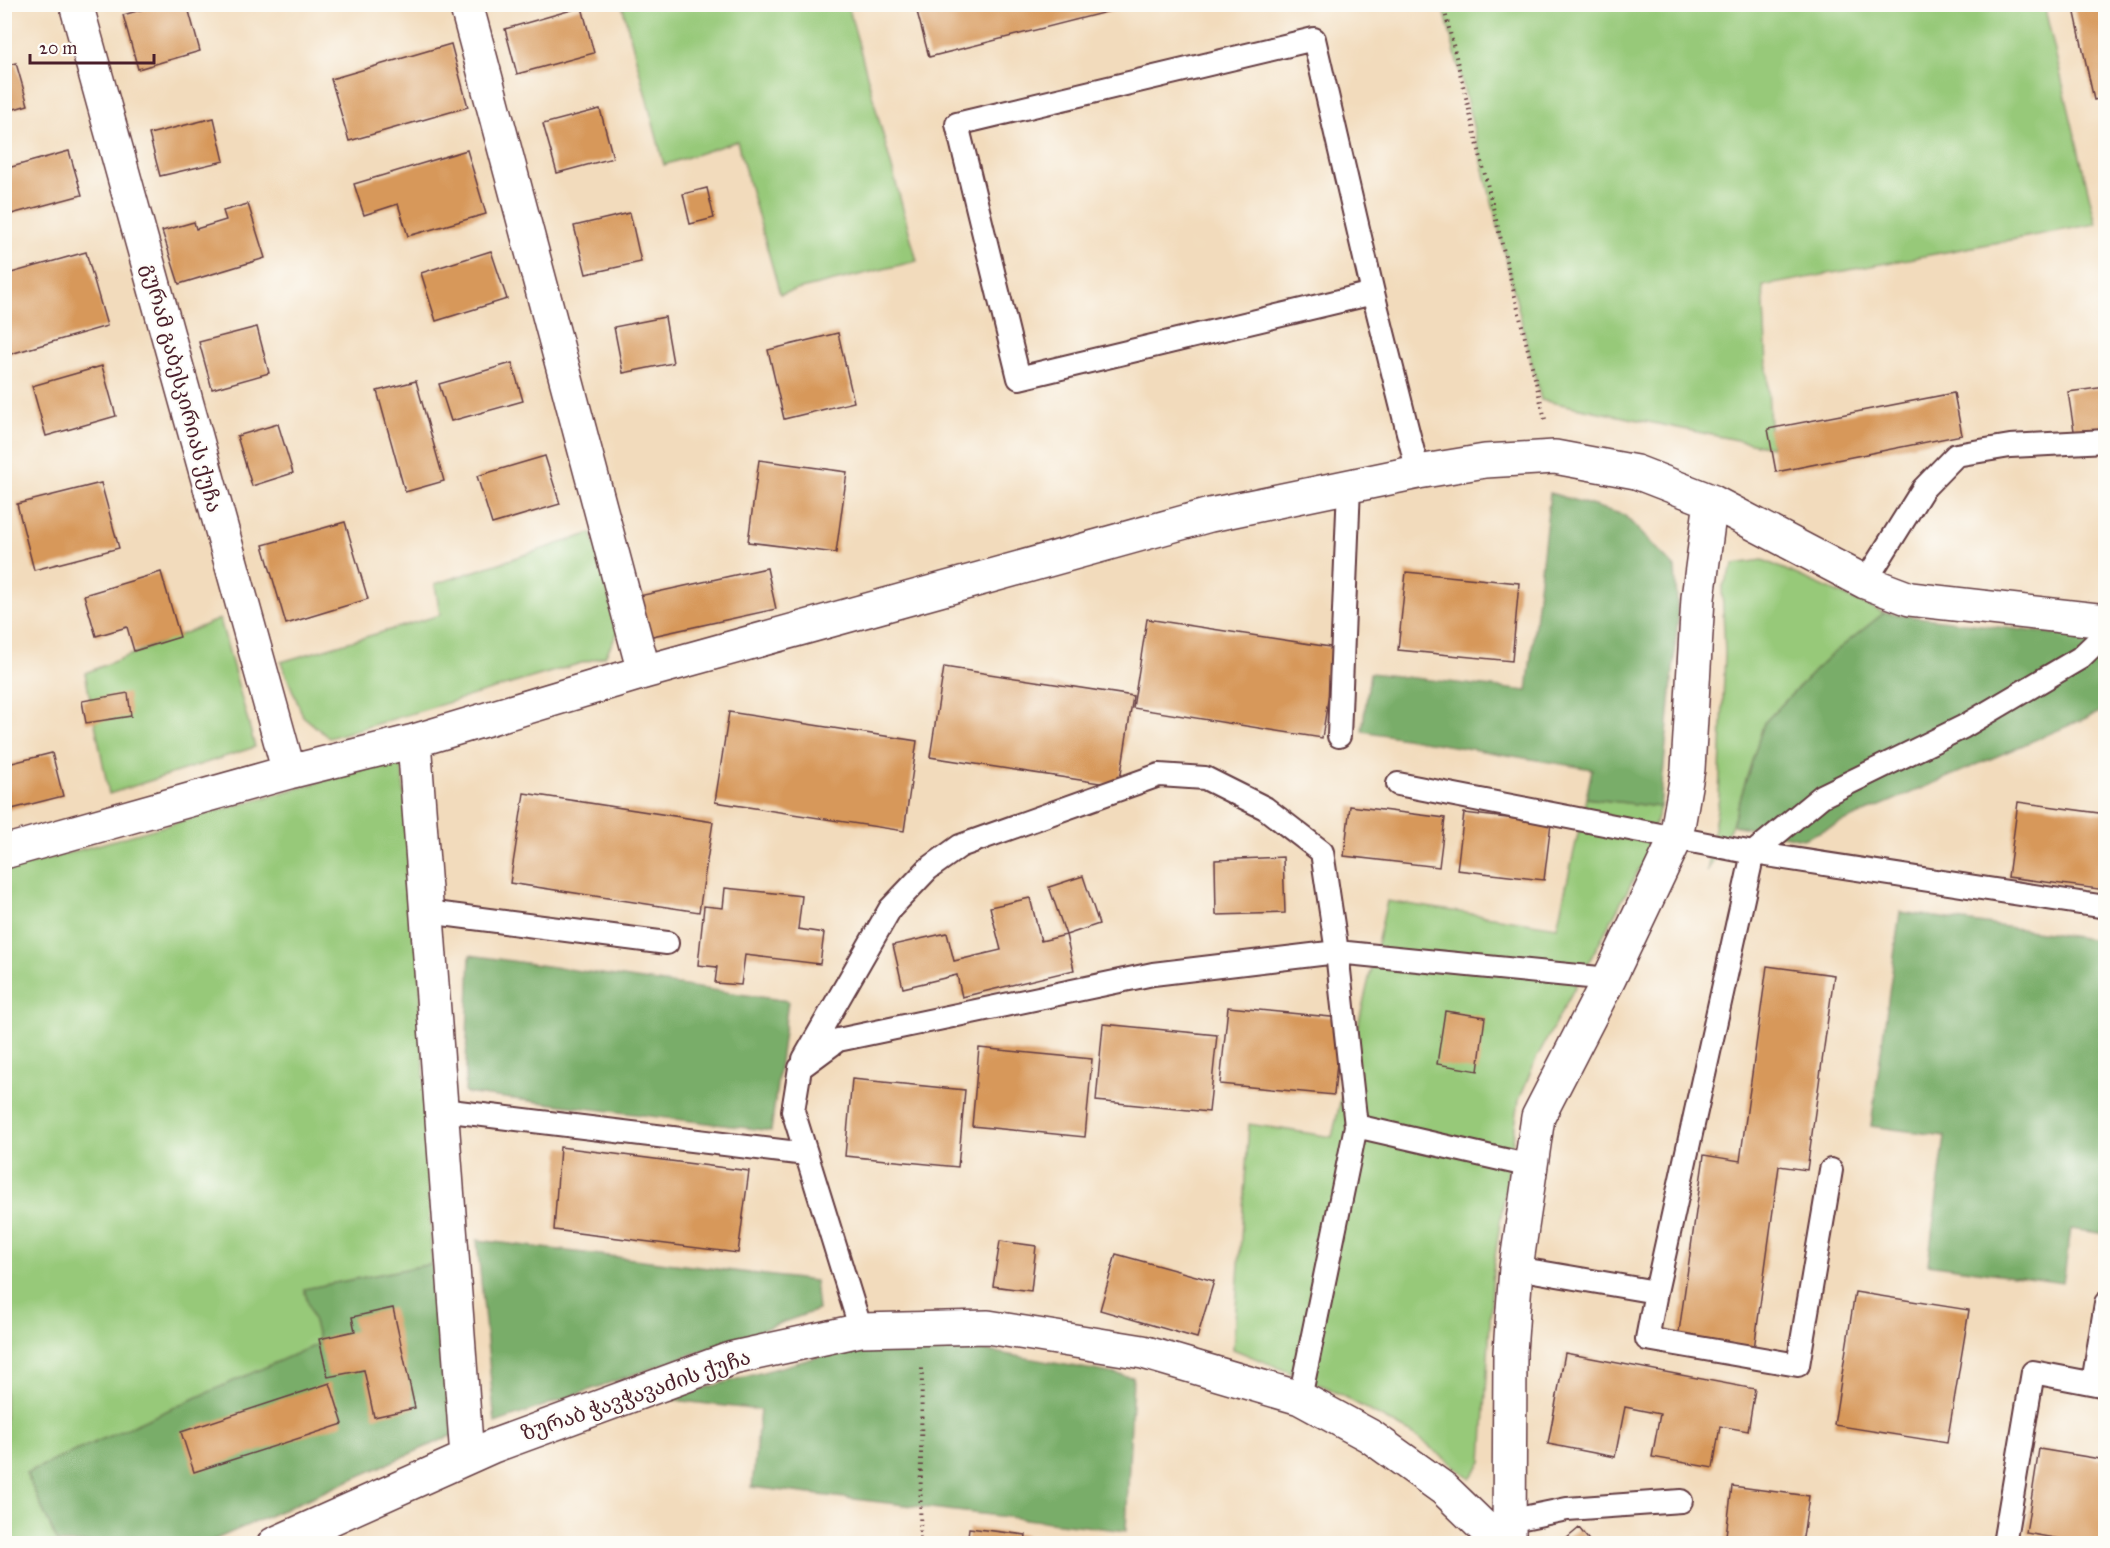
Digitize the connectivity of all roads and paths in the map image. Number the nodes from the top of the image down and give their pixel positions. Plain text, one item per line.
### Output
1 (76, 4) edge
2 (466, 4) edge
3 (1443, 4) edge
4 (1373, 293) junction
5 (2106, 441) edge
6 (1555, 457) junction
7 (1418, 472) junction
8 (1349, 486) junction
9 (1711, 501) junction
10 (1864, 582) junction
11 (2106, 621) edge
12 (2106, 633) edge
13 (644, 672) junction
14 (1339, 736) dead end
15 (414, 741) junction
16 (289, 772) junction
17 (1398, 784) dead end
18 (1676, 838) junction
19 (4, 852) edge
20 (1753, 853) junction
21 (2106, 907) edge
22 (427, 912) junction
23 (667, 943) dead end
24 (1337, 952) junction
25 (1609, 979) junction
26 (800, 1068) junction
27 (441, 1110) junction
28 (1356, 1126) junction
29 (807, 1154) junction
30 (1531, 1166) junction
31 (1831, 1170) dead end
32 (1516, 1268) junction
33 (1656, 1292) junction
34 (2106, 1302) edge
35 (923, 1329) junction
36 (861, 1330) junction
37 (2099, 1385) edge
38 (1300, 1398) junction
39 (467, 1457) junction
40 (1681, 1501) dead end
41 (1506, 1536) edge
42 (274, 1544) edge
43 (920, 1544) edge
44 (2004, 1544) edge

1 - 16 street, გურამ გაბესკირიას ქუჩა
2 - 13 street
3 - 6 path
4 - 4 lane
4 - 7 lane
5 - 10 lane
6 - 7 street
6 - 9 street
7 - 8 street
8 - 13 street
8 - 14 lane
9 - 10 street
9 - 18 street
10 - 11 street
12 - 20 lane
13 - 15 street
15 - 16 street
15 - 22 street
16 - 19 street
17 - 18 lane
18 - 20 lane
18 - 25 street
20 - 21 lane
20 - 33 lane
22 - 23 lane
22 - 27 street
24 - 25 lane
24 - 26 lane
24 - 26 lane
24 - 28 lane
25 - 30 street
26 - 29 lane
27 - 29 lane
27 - 39 street
28 - 30 lane
28 - 38 lane
29 - 36 lane
30 - 32 street
31 - 33 lane
32 - 33 lane
32 - 41 street
34 - 37 lane
35 - 36 street, ზურაბ ჭავჭავაძის ქუჩა
35 - 38 street, ზურაბ ჭავჭავაძის ქუჩა
35 - 43 path
36 - 39 street, ზურაბ ჭავჭავაძის ქუჩა
37 - 44 lane
38 - 41 street, ზურაბ ჭავჭავაძის ქუჩა
39 - 42 street, ზურაბ ჭავჭავაძის ქუჩა
40 - 41 lane

